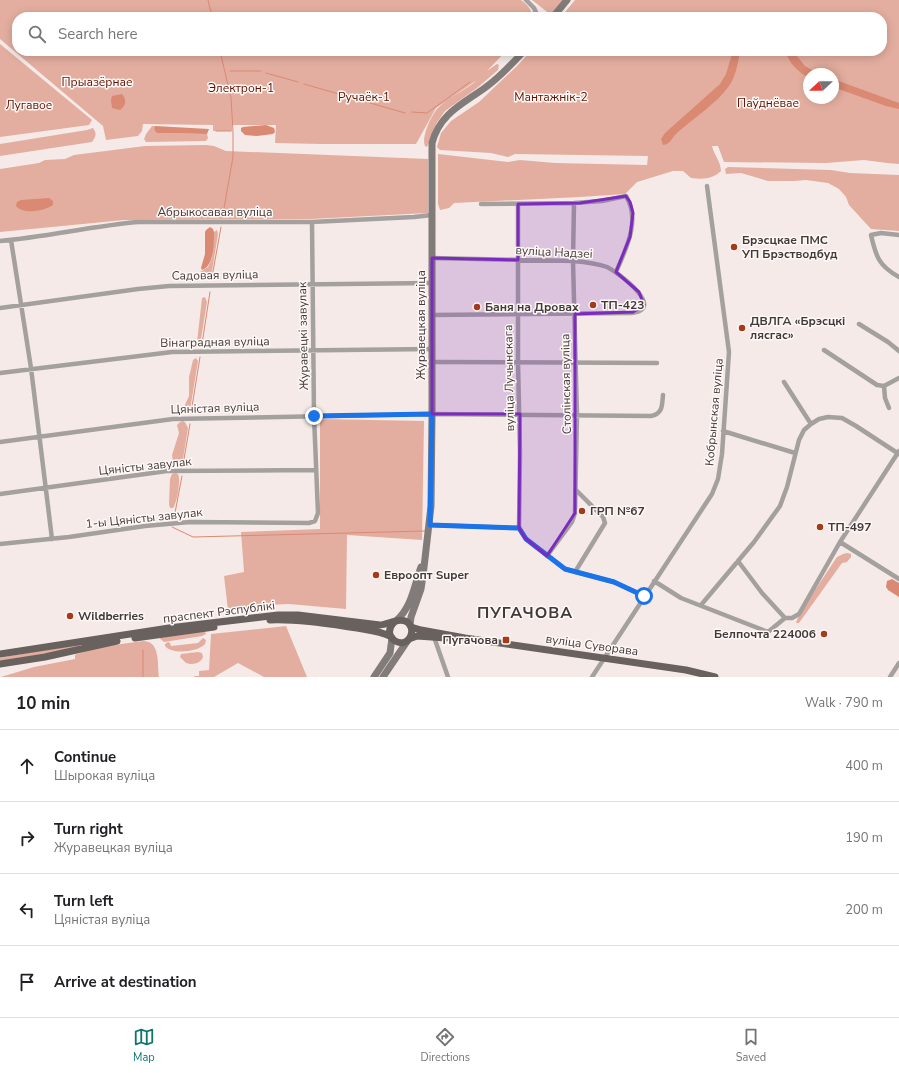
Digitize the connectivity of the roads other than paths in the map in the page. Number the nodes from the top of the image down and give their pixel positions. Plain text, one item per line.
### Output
1 (526, 0) edge
2 (567, 0) edge
3 (536, 12) edge
4 (557, 12) edge
5 (519, 56) edge
6 (707, 186) dead end
7 (574, 203) junction
8 (481, 204) dead end
9 (518, 204) junction
10 (432, 215) junction
11 (312, 222) junction
12 (899, 235) edge
13 (11, 240) junction
14 (0, 241) edge
15 (432, 258) junction
16 (518, 260) junction
17 (573, 261) junction
18 (616, 272) junction
19 (899, 277) edge
20 (432, 283) junction
21 (312, 284) junction
22 (22, 305) junction
23 (0, 308) edge
24 (518, 313) junction
25 (575, 314) junction
26 (432, 315) junction
27 (859, 324) dead end
28 (432, 349) junction
29 (313, 350) junction
30 (824, 350) dead end
31 (899, 351) edge
32 (432, 362) junction
33 (518, 362) junction
34 (575, 363) junction
35 (657, 363) dead end
36 (31, 368) junction
37 (0, 373) edge
38 (899, 378) edge
39 (784, 382) dead end
40 (884, 386) junction
41 (664, 395) dead end
42 (889, 408) dead end
43 (432, 414) junction
44 (520, 414) junction
45 (577, 415) junction
46 (314, 416) junction
47 (811, 424) junction
48 (724, 430) junction
49 (40, 436) junction
50 (0, 442) edge
51 (795, 453) junction
52 (898, 453) edge
53 (316, 470) junction
54 (45, 488) junction
55 (576, 490) junction
56 (0, 494) edge
57 (315, 521) joint
58 (430, 525) junction
59 (519, 528) junction
60 (52, 539) junction
61 (840, 542) junction
62 (0, 544) edge
63 (426, 556) junction
64 (547, 556) junction
65 (738, 561) junction
66 (575, 572) junction
67 (899, 579) edge
68 (654, 582) junction
69 (644, 596) junction
70 (701, 605) junction
71 (785, 618) junction
72 (395, 622) junction
73 (410, 626) junction
74 (391, 637) junction
75 (434, 637) junction
76 (465, 638) junction
77 (408, 639) junction
78 (0, 654) edge
79 (604, 659) junction
80 (899, 663) edge
81 (0, 664) edge
82 (374, 677) edge
83 (383, 677) edge
84 (448, 677) edge
85 (592, 677) edge
86 (715, 677) edge
87 (890, 677) edge

1 - 3 street
2 - 4 street
5 - 10 street, Журавецкая вуліца
6 - 48 street, Кобрынская вуліца
7 - 9 street
7 - 17 street, Столінская вуліца
7 - 18 street
8 - 9 street
9 - 16 street, вуліца Лучынскага
10 - 11 street, Абрыкосавая вуліца
10 - 15 street, Журавецкая вуліца
11 - 13 street, Абрыкосавая вуліца
11 - 21 street, Журавецкі завулак
12 - 19 street
13 - 14 street, Абрыкосавая вуліца
13 - 22 street
15 - 16 street, вуліца Надзеі
15 - 20 street, Журавецкая вуліца
16 - 17 street, вуліца Надзеі
16 - 24 street, вуліца Лучынскага
17 - 18 street, вуліца Надзеі
17 - 25 street, Столінская вуліца
18 - 25 street, вуліца Надзеі
20 - 21 street, Садовая вуліца
20 - 26 street, Журавецкая вуліца
21 - 22 street, Садовая вуліца
21 - 29 street, Журавецкі завулак
22 - 23 street, Садовая вуліца
22 - 36 street
24 - 25 street
24 - 26 street
24 - 33 street, вуліца Лучынскага
25 - 34 street, Столінская вуліца
26 - 28 street, Журавецкая вуліца
27 - 31 street
28 - 29 street, Вінаградная вуліца
28 - 32 street, Журавецкая вуліца
29 - 36 street, Вінаградная вуліца
29 - 46 street, Журавецкі завулак
30 - 40 street
32 - 33 street
32 - 43 street, Журавецкая вуліца
33 - 34 street
33 - 44 street, вуліца Лучынскага
34 - 35 street
34 - 45 street, Столінская вуліца
36 - 37 street, Вінаградная вуліца
36 - 49 street
38 - 40 street
39 - 47 street
40 - 42 street
41 - 45 street, Цяністая вуліца
43 - 44 street, Цяністая вуліца
43 - 46 street, Цяністая вуліца
43 - 58 street, Журавецкая вуліца
44 - 45 street, Цяністая вуліца
44 - 59 street, вуліца Лучынскага
45 - 55 street, Столінская вуліца
46 - 49 street, Цяністая вуліца
46 - 53 street, Журавецкі завулак
47 - 51 street
47 - 52 street
48 - 51 street
48 - 68 street, Кобрынская вуліца
49 - 50 street, Цяністая вуліца
49 - 54 street
51 - 65 street
52 - 61 street
53 - 54 street, Цяністы завулак
53 - 57 street, Журавецкі завулак
54 - 56 street, Цяністы завулак
54 - 60 street
55 - 64 street, Столінская вуліца
55 - 66 street
57 - 60 street, 1-ы Цяністы завулак
58 - 59 street
58 - 63 street, Журавецкая вуліца
59 - 64 street
60 - 62 street, 1-ы Цяністы завулак
61 - 67 street
61 - 71 street
63 - 72 street, Журавецкая вуліца
63 - 73 street, Журавецкая вуліца
64 - 66 street
65 - 70 street
65 - 71 street
66 - 69 street
68 - 69 street, Кобрынская вуліца
68 - 70 street
69 - 79 street, Кобрынская вуліца
70 - 71 street
72 - 73 main road, праспект Рэспублікі
72 - 74 main road
72 - 78 main road, праспект Рэспублікі
73 - 76 main road, вуліца Суворава
73 - 77 main road
74 - 77 main road, праспект Рэспублікі
74 - 81 main road, праспект Рэспублікі
74 - 82 street
75 - 76 main road, вуліца Суворава
75 - 77 main road, вуліца Суворава
75 - 84 street
76 - 79 main road, вуліца Суворава
77 - 83 street
79 - 85 street, Кобрынская вуліца
79 - 86 main road, вуліца Суворава
80 - 87 street

